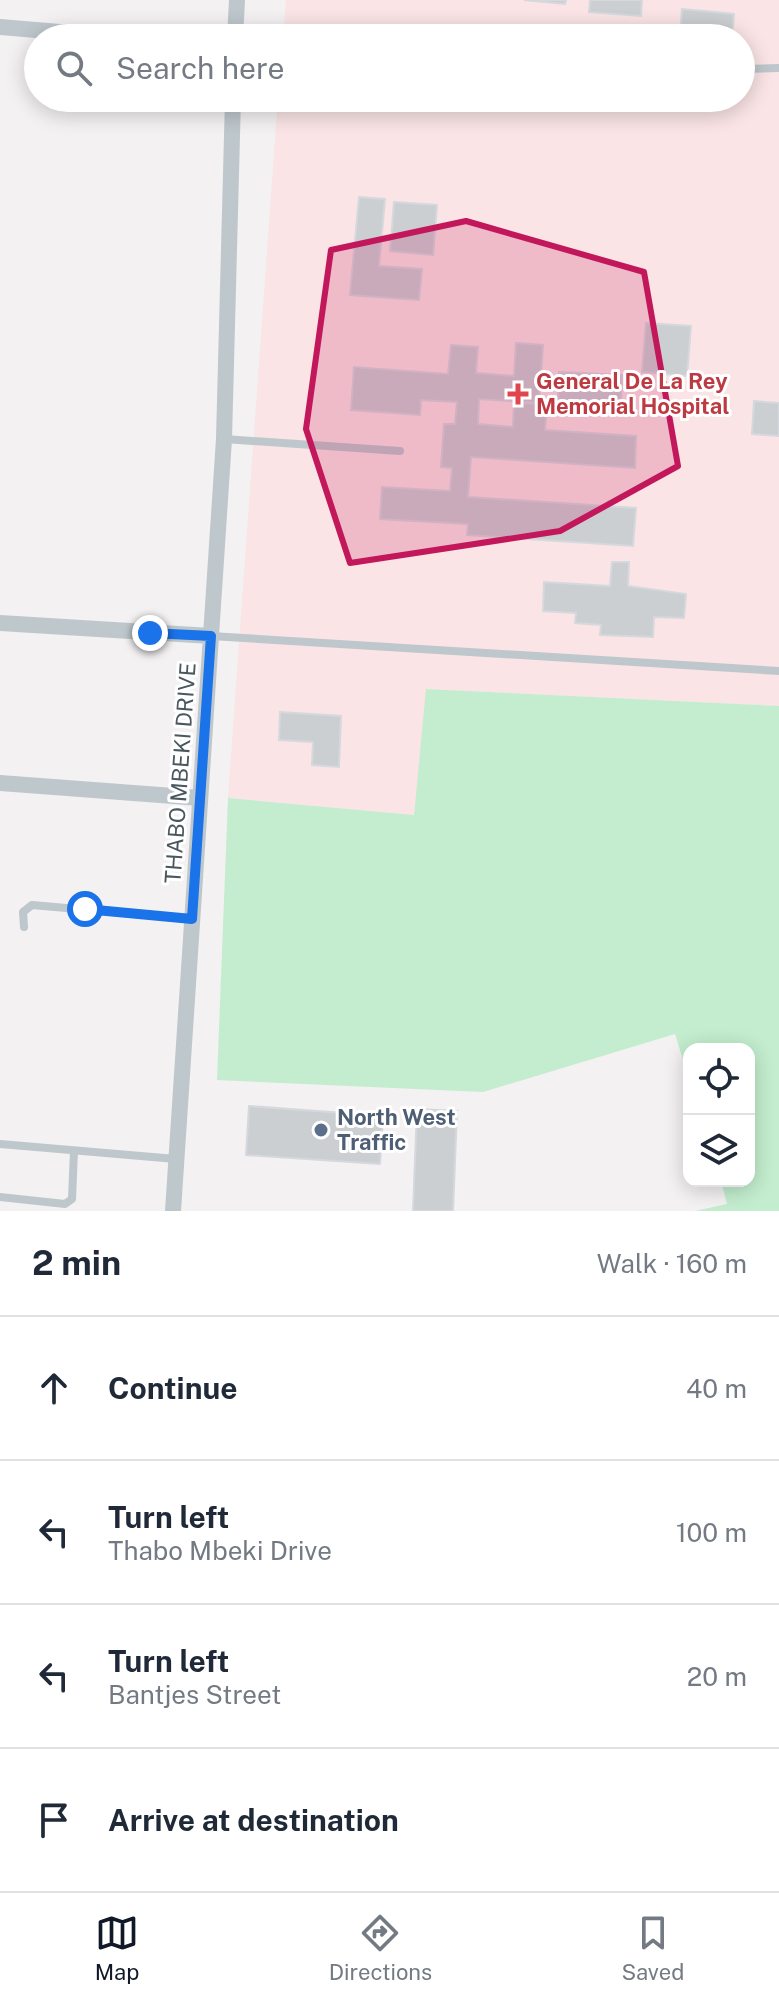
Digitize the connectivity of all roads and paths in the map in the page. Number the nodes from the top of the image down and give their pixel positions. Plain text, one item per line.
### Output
1 (237, 0) edge
2 (236, 24) edge
3 (0, 27) edge
4 (24, 29) edge
5 (779, 68) edge
6 (755, 69) edge
7 (233, 112) edge
8 (224, 439) junction
9 (400, 451) dead end
10 (0, 623) edge
11 (211, 636) junction
12 (779, 671) edge
13 (0, 783) edge
14 (200, 798) junction
15 (192, 919) junction
16 (24, 927) dead end
17 (0, 1144) edge
18 (74, 1151) junction
19 (177, 1160) junction
20 (0, 1197) edge
21 (173, 1211) edge

1 - 2 street
3 - 4 street
5 - 6 lane
7 - 8 street, THABO MBEKI DRIVE
8 - 9 lane
8 - 11 street, THABO MBEKI DRIVE
10 - 11 street
11 - 12 lane
11 - 14 street, THABO MBEKI DRIVE
13 - 14 street
14 - 15 street, THABO MBEKI DRIVE
15 - 16 lane
15 - 19 street, THABO MBEKI DRIVE
17 - 18 lane
18 - 19 lane
18 - 20 lane
19 - 21 street, THABO MBEKI DRIVE

